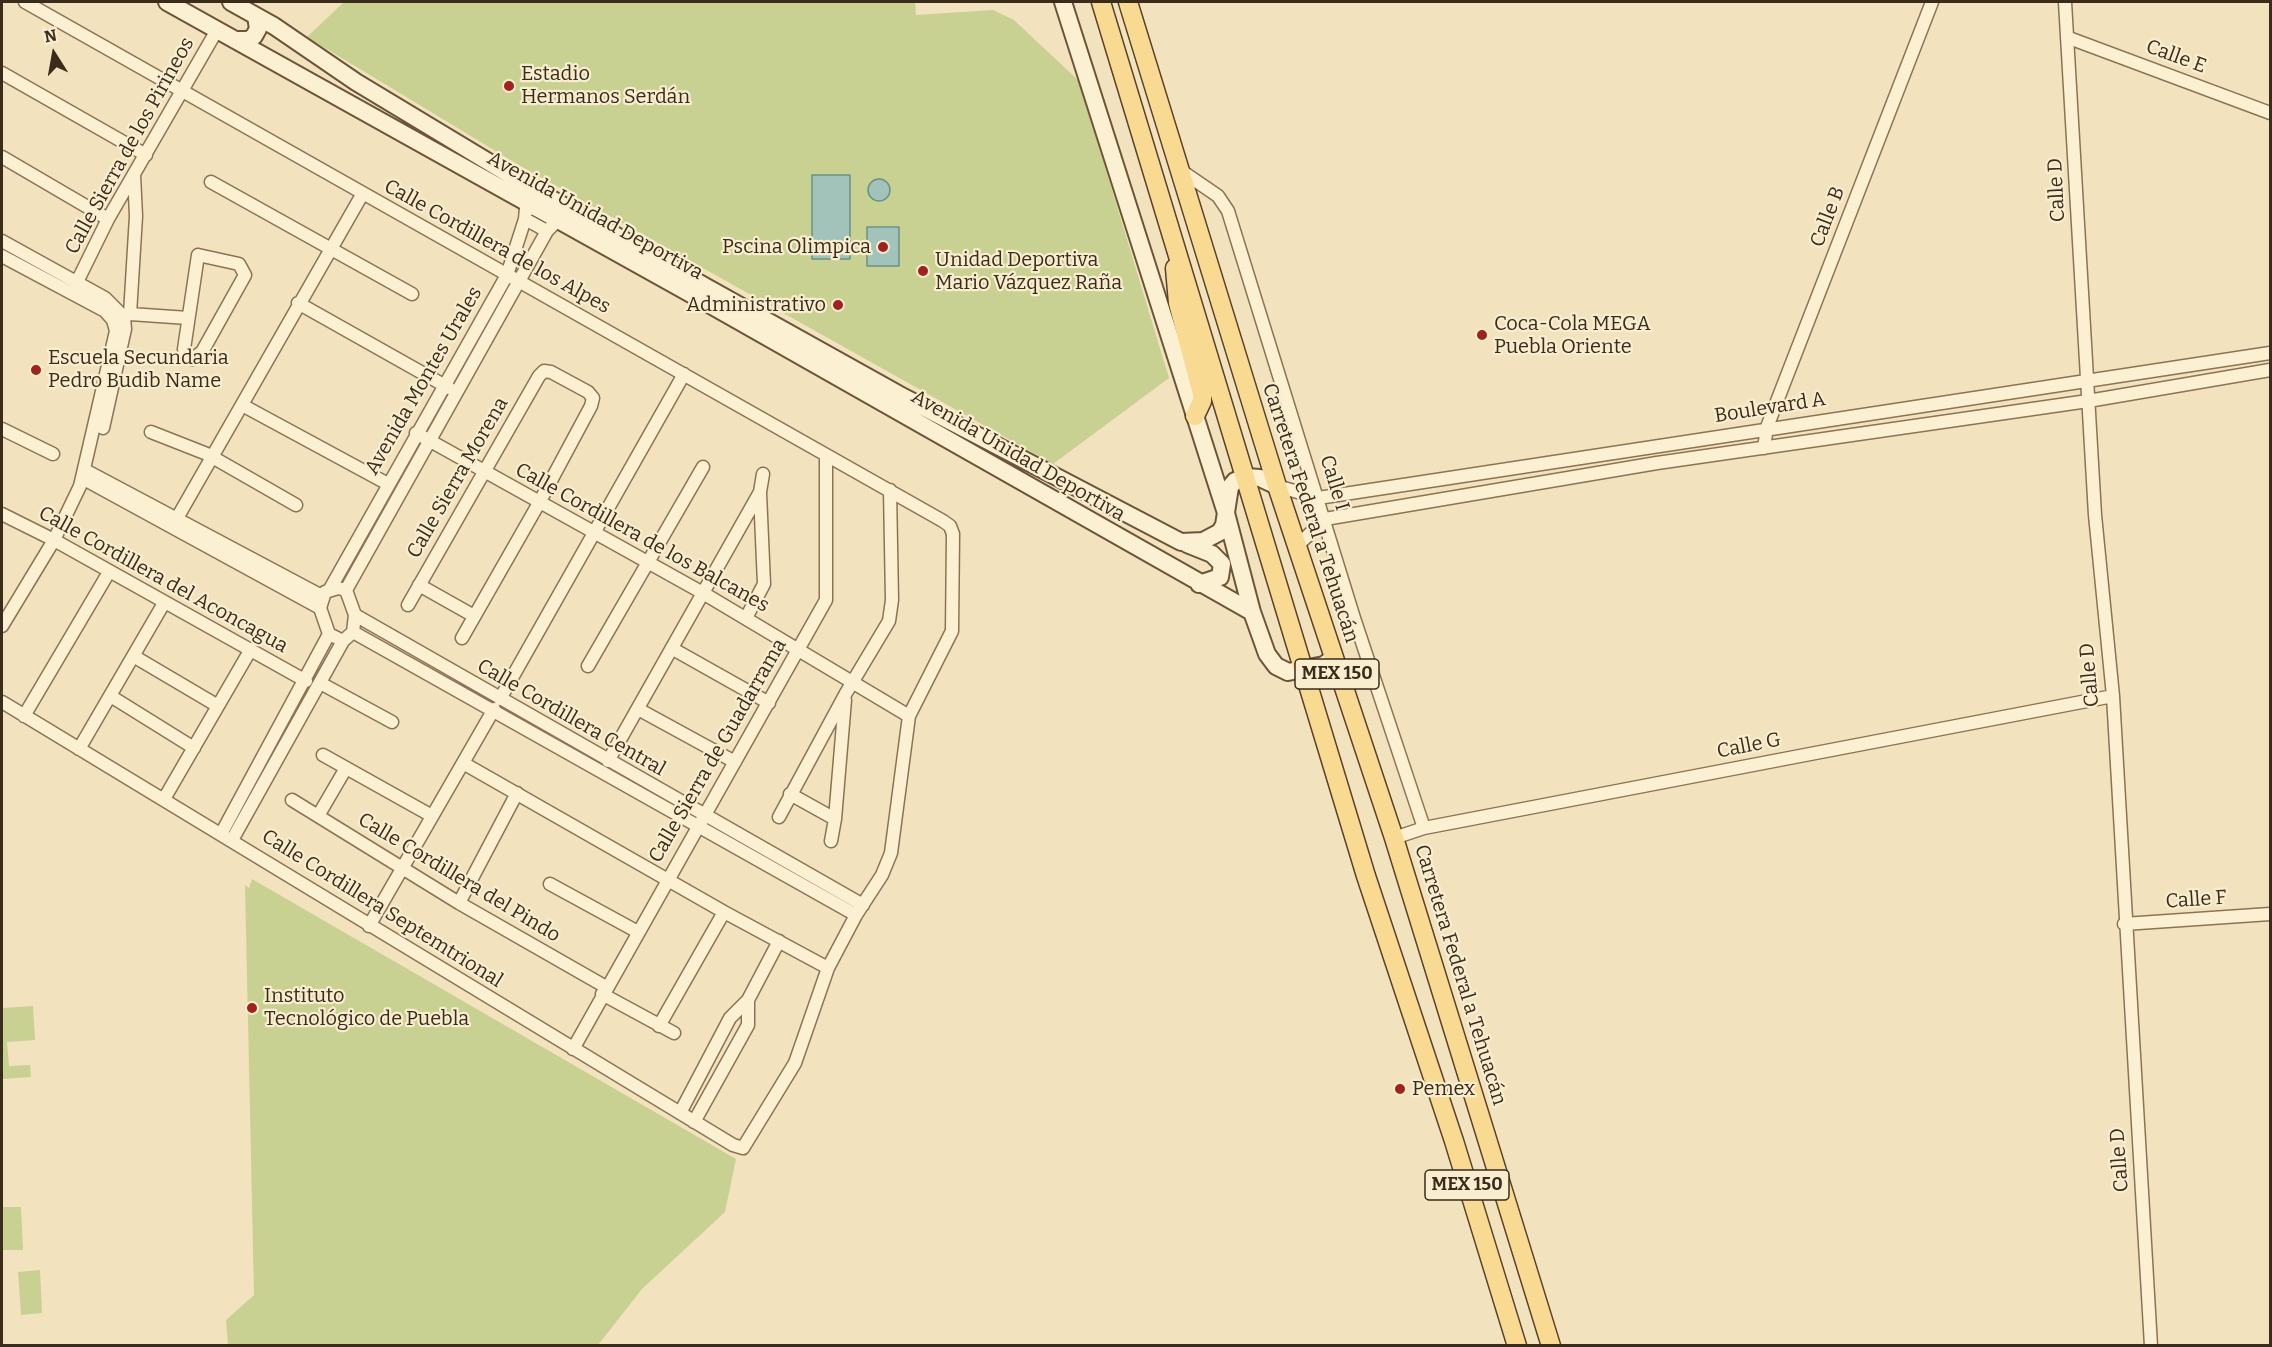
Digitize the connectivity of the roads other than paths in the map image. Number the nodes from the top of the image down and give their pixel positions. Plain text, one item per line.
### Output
1 (25, 2) edge
2 (167, 2) edge
3 (231, 2) edge
4 (1063, 2) edge
5 (1101, 2) edge
6 (1128, 2) edge
7 (1932, 2) edge
8 (2065, 2) edge
9 (256, 16) junction
10 (217, 30) junction
11 (2069, 38) junction
12 (235, 40) junction
13 (2, 73) edge
14 (181, 91) junction
15 (2271, 113) edge
16 (146, 155) junction
17 (2, 157) edge
18 (1180, 170) junction
19 (134, 175) junction
20 (211, 182) dead end
21 (525, 184) junction
22 (363, 194) junction
23 (572, 210) junction
24 (526, 211) junction
25 (108, 219) junction
26 (552, 226) junction
27 (1171, 228) junction
28 (2, 241) edge
29 (330, 249) junction
30 (2, 256) edge
31 (507, 275) junction
32 (518, 281) junction
33 (77, 282) junction
34 (412, 294) dead end
35 (298, 303) junction
36 (122, 317) junction
37 (188, 318) junction
38 (2271, 353) edge
39 (2214, 362) junction
40 (827, 363) junction
41 (2271, 370) edge
42 (684, 374) junction
43 (2217, 379) junction
44 (2086, 382) junction
45 (443, 385) junction
46 (456, 392) junction
47 (893, 400) junction
48 (2088, 401) junction
49 (242, 405) junction
50 (1195, 416) junction
51 (1767, 427) junction
52 (2, 429) edge
53 (151, 432) dead end
54 (416, 433) junction
55 (429, 441) junction
56 (1764, 448) junction
57 (53, 454) dead end
58 (826, 455) junction
59 (212, 458) junction
60 (703, 467) dead end
61 (1531, 467) junction
62 (484, 472) junction
63 (763, 474) dead end
64 (1246, 477) junction
65 (85, 478) junction
66 (388, 484) junction
67 (1533, 485) junction
68 (1277, 486) junction
69 (890, 490) junction
70 (760, 492) junction
71 (1318, 498) junction
72 (539, 503) junction
73 (296, 505) dead end
74 (1226, 513) junction
75 (2, 514) edge
76 (1325, 519) junction
77 (176, 520) junction
78 (595, 533) junction
79 (54, 540) junction
80 (1181, 542) junction
81 (1296, 547) junction
82 (648, 562) junction
83 (109, 572) junction
84 (1199, 584) junction
85 (419, 585) junction
86 (346, 591) junction
87 (703, 593) junction
88 (324, 598) junction
89 (164, 603) junction
90 (408, 605) dead end
91 (1252, 612) junction
92 (355, 615) junction
93 (474, 616) junction
94 (746, 618) junction
95 (2, 626) edge
96 (353, 632) junction
97 (329, 634) junction
98 (462, 638) dead end
99 (343, 641) junction
100 (251, 649) junction
101 (673, 649) junction
102 (800, 649) junction
103 (135, 657) junction
104 (1332, 659) junction
105 (588, 666) dead end
106 (1304, 671) junction
107 (306, 681) junction
108 (853, 681) junction
109 (322, 684) junction
110 (846, 693) junction
111 (2113, 696) junction
112 (112, 697) junction
113 (2, 702) edge
114 (769, 703) junction
115 (497, 704) junction
116 (218, 706) junction
117 (638, 709) junction
118 (24, 716) junction
119 (909, 716) junction
120 (392, 723) dead end
121 (194, 748) junction
122 (80, 749) junction
123 (323, 755) dead end
124 (608, 761) junction
125 (735, 762) junction
126 (464, 763) junction
127 (346, 768) junction
128 (255, 773) junction
129 (268, 778) junction
130 (517, 793) junction
131 (790, 794) junction
132 (164, 799) junction
133 (292, 800) dead end
134 (318, 816) junction
135 (432, 816) junction
136 (779, 816) dead end
137 (836, 819) junction
138 (701, 821) junction
139 (1424, 828) junction
140 (221, 834) junction
141 (1394, 838) junction
142 (232, 840) junction
143 (831, 841) dead end
144 (402, 868) junction
145 (667, 880) junction
146 (550, 884) dead end
147 (459, 903) junction
148 (860, 910) junction
149 (724, 912) junction
150 (2271, 915) edge
151 (2124, 924) junction
152 (369, 926) junction
153 (638, 932) junction
154 (779, 941) junction
155 (828, 968) junction
156 (604, 991) junction
157 (748, 1000) junction
158 (659, 1026) junction
159 (674, 1033) dead end
160 (573, 1049) junction
161 (680, 1113) junction
162 (694, 1122) junction
163 (1517, 1346) edge
164 (1551, 1346) edge
165 (2151, 1346) edge

1 - 14 street, Calle Cordillera de los Alpes
2 - 10 street, Avenida Unidad Deportiva
3 - 9 street, Avenida Unidad Deportiva
4 - 50 street
5 - 27 main road, MEX 150
6 - 18 main road, Carretera Federal a Tehuacán / MEX 150
7 - 51 street, Calle B
8 - 11 street, Calle D
9 - 12 street
9 - 21 street, Avenida Unidad Deportiva
10 - 12 street, Avenida Unidad Deportiva
10 - 14 street, Calle Sierra de los Pirineos
11 - 15 street, Calle E
11 - 44 street, Calle D
12 - 24 street, Avenida Unidad Deportiva
13 - 16 street
14 - 16 street, Calle Sierra de los Pirineos
14 - 22 street, Calle Cordillera de los Alpes
16 - 19 street, Calle Sierra de los Pirineos
17 - 25 street
18 - 68 main road, Carretera Federal a Tehuacán / MEX 150
18 - 71 street, Calle I
19 - 25 street, Calle Sierra de los Pirineos
19 - 36 street
20 - 29 street
21 - 23 street, Avenida Unidad Deportiva
21 - 24 street, Avenida Montes Urales
22 - 29 street
22 - 31 street, Calle Cordillera de los Alpes
23 - 26 street, Avenida Montes Urales
23 - 40 street, Avenida Unidad Deportiva
24 - 26 street, Avenida Unidad Deportiva
24 - 31 street, Avenida Montes Urales
25 - 33 street, Calle Sierra de los Pirineos
26 - 32 street, Avenida Montes Urales
26 - 40 street, Avenida Unidad Deportiva
27 - 50 main road
27 - 64 main road, MEX 150
28 - 33 street
29 - 34 street
29 - 35 street
30 - 36 street
31 - 32 street, Calle Cordillera de los Alpes
31 - 45 street, Avenida Montes Urales
32 - 42 street, Calle Cordillera de los Alpes
32 - 46 street, Avenida Montes Urales
33 - 36 street
35 - 45 street
35 - 49 street
36 - 37 street
36 - 65 street
37 - 37 street
38 - 39 street, Boulevard A
39 - 43 street
39 - 44 street, Boulevard A
40 - 47 street, Avenida Unidad Deportiva
41 - 43 street, Boulevard A
42 - 58 street, Calle Cordillera de los Alpes
42 - 78 street
43 - 48 street, Boulevard A
44 - 48 street, Calle D
44 - 51 street, Boulevard A
45 - 46 street
45 - 54 street, Avenida Montes Urales
46 - 55 street, Avenida Montes Urales
47 - 80 street, Avenida Unidad Deportiva
47 - 84 street, Avenida Unidad Deportiva
48 - 56 street, Boulevard A
48 - 111 street, Calle D
49 - 59 street
49 - 66 street
50 - 74 street
51 - 56 street, Calle B
51 - 61 street, Boulevard A
52 - 57 street
53 - 59 street
54 - 55 street, Calle Cordillera de los Balcanes
54 - 66 street, Avenida Montes Urales
55 - 62 street, Calle Cordillera de los Balcanes
55 - 86 street, Avenida Montes Urales
56 - 67 street, Boulevard A
58 - 69 street, Calle Cordillera de los Alpes
58 - 102 street, Calle Sierra de Guadarrama
59 - 73 street
59 - 77 street
60 - 82 street
61 - 67 street
61 - 71 street, Boulevard A
62 - 72 street, Calle Cordillera de los Balcanes
62 - 72 street, Calle Sierra Morena
62 - 85 street, Calle Sierra Morena
63 - 70 street
64 - 68 street
64 - 74 street
64 - 106 main road, MEX 150
65 - 77 street
65 - 79 street
65 - 88 street
66 - 88 street, Avenida Montes Urales
67 - 76 street, Boulevard A
68 - 71 street, Boulevard A
68 - 81 main road, Carretera Federal a Tehuacán / MEX 150
69 - 108 street
69 - 119 street, Calle Cordillera de los Alpes
70 - 87 street
70 - 94 street
71 - 76 street, Calle I
72 - 78 street, Calle Cordillera de los Balcanes
72 - 93 street
74 - 80 street
74 - 91 street
75 - 79 street, Calle Cordillera del Aconcagua
76 - 81 street
76 - 139 street, Calle I
77 - 88 street
78 - 82 street, Calle Cordillera de los Balcanes
78 - 115 street
79 - 83 street, Calle Cordillera del Aconcagua
79 - 95 street
80 - 84 street, Avenida Unidad Deportiva
81 - 104 main road, Carretera Federal a Tehuacán / MEX 150
82 - 87 street, Calle Cordillera de los Balcanes
82 - 105 street
83 - 89 street, Calle Cordillera del Aconcagua
83 - 118 street
84 - 91 street, Avenida Unidad Deportiva
85 - 90 street, Calle Sierra Morena
85 - 93 street
86 - 88 street
86 - 92 street
87 - 94 street, Calle Cordillera de los Balcanes
87 - 101 street
88 - 97 street
89 - 100 street, Calle Cordillera del Aconcagua
89 - 103 street
91 - 106 street
92 - 96 street
92 - 115 street, Calle Cordillera Central
93 - 98 street
94 - 102 street, Calle Cordillera de los Balcanes
96 - 99 street
96 - 115 street, Calle Cordillera Central
97 - 99 street
97 - 107 street
99 - 109 street
100 - 107 street, Calle Cordillera del Aconcagua
100 - 116 street
101 - 114 street
101 - 117 street
102 - 108 street, Calle Cordillera de los Balcanes
102 - 114 street, Calle Sierra de Guadarrama
103 - 112 street
103 - 116 street
104 - 106 street
104 - 141 main road, Carretera Federal a Tehuacán / MEX 150
106 - 163 main road, MEX 150
107 - 128 street
108 - 110 street
108 - 119 street, Calle Cordillera de los Balcanes
109 - 120 street
109 - 129 street
110 - 131 street
110 - 137 street
111 - 139 street, Calle G
111 - 151 street, Calle D
112 - 121 street
112 - 122 street
113 - 118 street, Calle Cordillera Septemtrional
114 - 125 street, Calle Sierra de Guadarrama
115 - 124 street, Calle Cordillera Central
115 - 126 street
115 - 138 street, Calle Cordillera Central
116 - 121 street
117 - 124 street
117 - 125 street
118 - 122 street, Calle Cordillera Septemtrional
119 - 148 street
121 - 132 street
122 - 132 street, Calle Cordillera Septemtrional
123 - 127 street
124 - 138 street, Calle Cordillera Central
125 - 138 street, Calle Sierra de Guadarrama
126 - 130 street
126 - 135 street
127 - 134 street
127 - 135 street
128 - 129 street
128 - 140 street
129 - 142 street
130 - 145 street
130 - 147 street
131 - 136 street
131 - 137 street
132 - 140 street, Calle Cordillera Septemtrional
133 - 134 street, Calle Cordillera del Pindo
134 - 144 street, Calle Cordillera del Pindo
135 - 144 street
137 - 143 street
138 - 145 street, Calle Sierra de Guadarrama
138 - 148 street, Calle Cordillera Central
139 - 141 street, Calle G
140 - 142 street, Calle Cordillera Septemtrional
141 - 164 main road, Carretera Federal a Tehuacán / MEX 150
142 - 152 street, Calle Cordillera Septemtrional
144 - 147 street, Calle Cordillera del Pindo
144 - 152 street
145 - 149 street
145 - 153 street, Calle Sierra de Guadarrama
146 - 153 street
147 - 156 street, Calle Cordillera del Pindo
148 - 155 street
149 - 154 street
149 - 158 street
150 - 151 street, Calle F
151 - 165 street, Calle D
152 - 160 street, Calle Cordillera Septemtrional
153 - 156 street, Calle Sierra de Guadarrama
154 - 155 street
154 - 157 street
155 - 162 street, Calle Cordillera Septemtrional
156 - 158 street, Calle Cordillera del Pindo
156 - 160 street, Calle Sierra de Guadarrama
157 - 161 street
157 - 162 street
158 - 159 street, Calle Cordillera del Pindo
160 - 161 street, Calle Cordillera Septemtrional
161 - 162 street, Calle Cordillera Septemtrional

